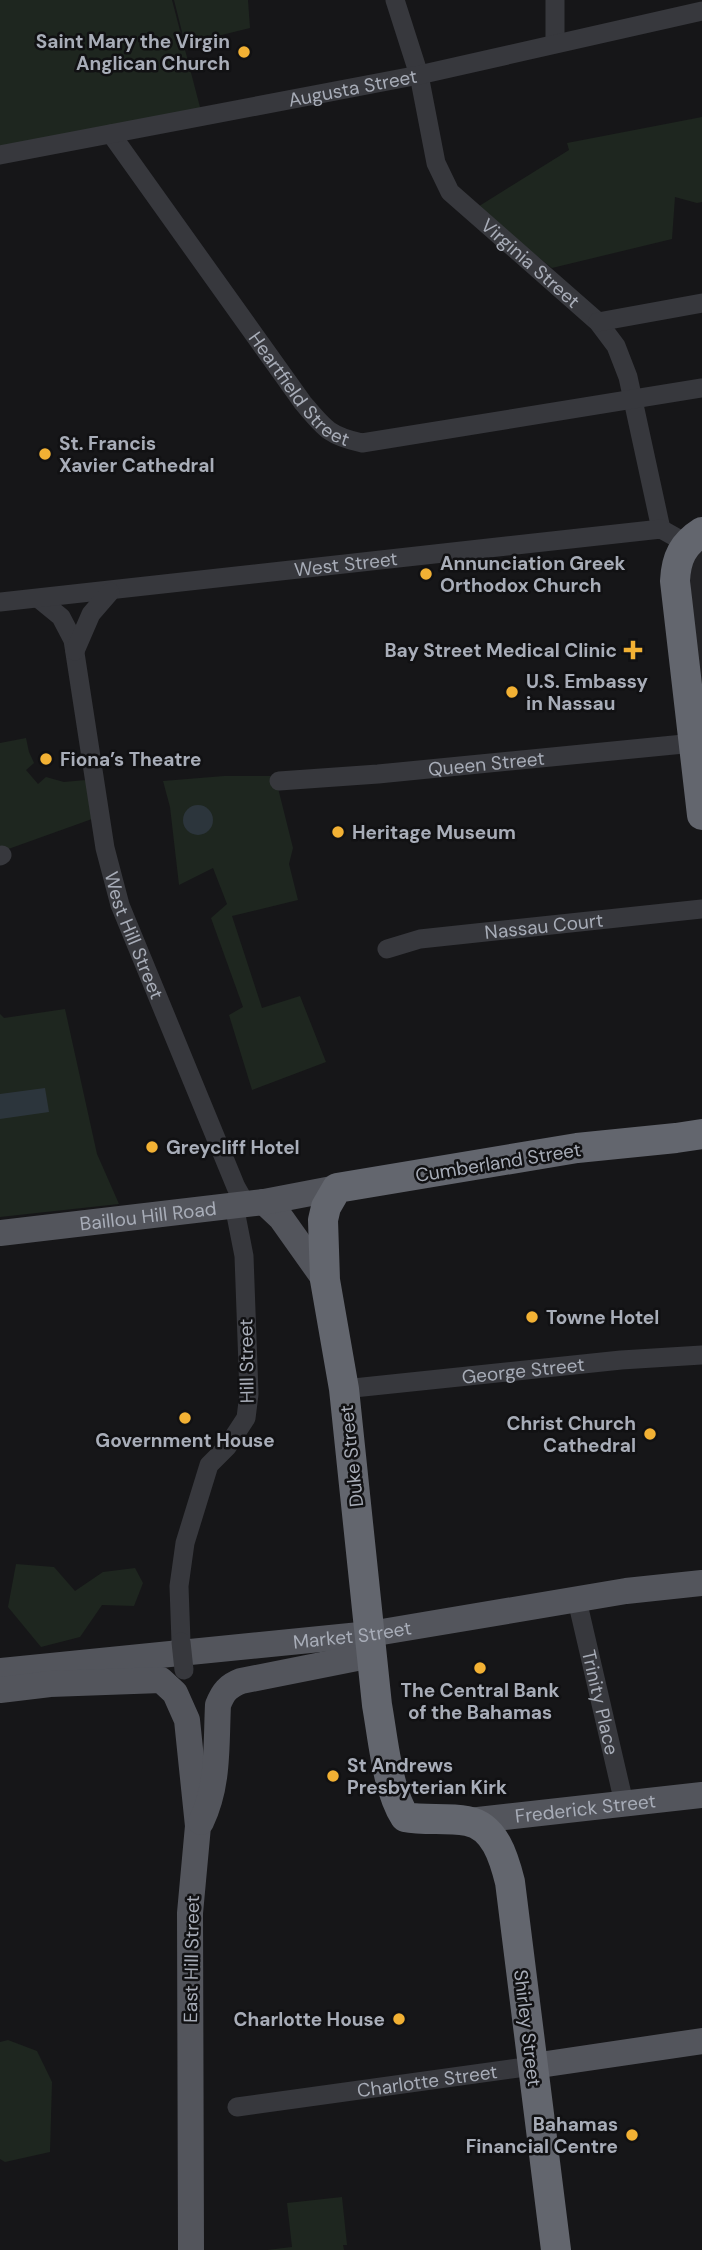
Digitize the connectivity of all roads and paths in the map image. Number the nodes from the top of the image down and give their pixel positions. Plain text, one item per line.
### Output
1 (396, 0) edge
2 (555, 0) edge
3 (702, 11) edge
4 (555, 43) junction
5 (419, 75) junction
6 (111, 134) junction
7 (0, 155) edge
8 (702, 303) edge
9 (598, 322) junction
10 (702, 388) edge
11 (632, 399) junction
12 (660, 529) junction
13 (695, 537) edge
14 (110, 592) junction
15 (39, 599) junction
16 (0, 602) edge
17 (75, 651) junction
18 (694, 743) junction
19 (279, 781) dead end
20 (702, 815) edge
21 (702, 909) edge
22 (387, 949) dead end
23 (702, 1134) edge
24 (337, 1188) junction
25 (295, 1195) joint
26 (248, 1203) junction
27 (0, 1233) edge
28 (325, 1280) junction
29 (702, 1355) edge
30 (344, 1389) junction
31 (702, 1583) edge
32 (577, 1600) junction
33 (371, 1644) junction
34 (184, 1670) joint
35 (0, 1671) edge
36 (0, 1690) edge
37 (187, 1720) junction
38 (702, 1795) edge
39 (624, 1803) junction
40 (469, 1821) junction
41 (198, 1826) junction
42 (702, 2041) edge
43 (533, 2066) junction
44 (237, 2107) dead end
45 (191, 2250) edge
46 (556, 2250) edge

1 - 5 street, Virginia Street
2 - 4 street
3 - 4 street, Augusta Street
4 - 5 street, Augusta Street
5 - 6 street, Augusta Street
5 - 9 street, Virginia Street
6 - 7 street, Augusta Street
6 - 11 street, Heartfield Street
8 - 9 street
9 - 11 street, Virginia Street
10 - 11 street, Heartfield Street
11 - 12 street, Virginia Street
12 - 13 street, West Street
12 - 14 street, West Street
13 - 18 highway
14 - 15 street, West Street
14 - 17 street
15 - 16 street, West Street
15 - 17 street, West Hill Street
17 - 26 street, West Hill Street
18 - 19 street, Queen Street
18 - 20 highway
21 - 22 street, Nassau Court
23 - 24 highway, Cumberland Street
24 - 25 main road, Cumberland Street
24 - 28 highway, Duke Street
25 - 26 main road, Baillou Hill Road
26 - 27 main road, Baillou Hill Road
26 - 28 main road, Duke Street
26 - 34 street, Hill Street, bridge
28 - 30 highway, Duke Street
29 - 30 street, George Street
30 - 33 highway, Duke Street
31 - 32 main road, Market Street
32 - 33 main road, Market Street
32 - 39 street, Trinity Place
33 - 35 main road, Market Street
33 - 40 highway, Duke Street
33 - 41 main road
34 - 37 street, East Hill Street
36 - 37 main road
37 - 41 main road, East Hill Street
38 - 39 main road, Frederick Street
39 - 40 main road, Frederick Street
40 - 43 highway, Shirley Street
41 - 45 main road, East Hill Street
42 - 43 main road, Charlotte Street
43 - 44 street, Charlotte Street
43 - 46 highway, Shirley Street

